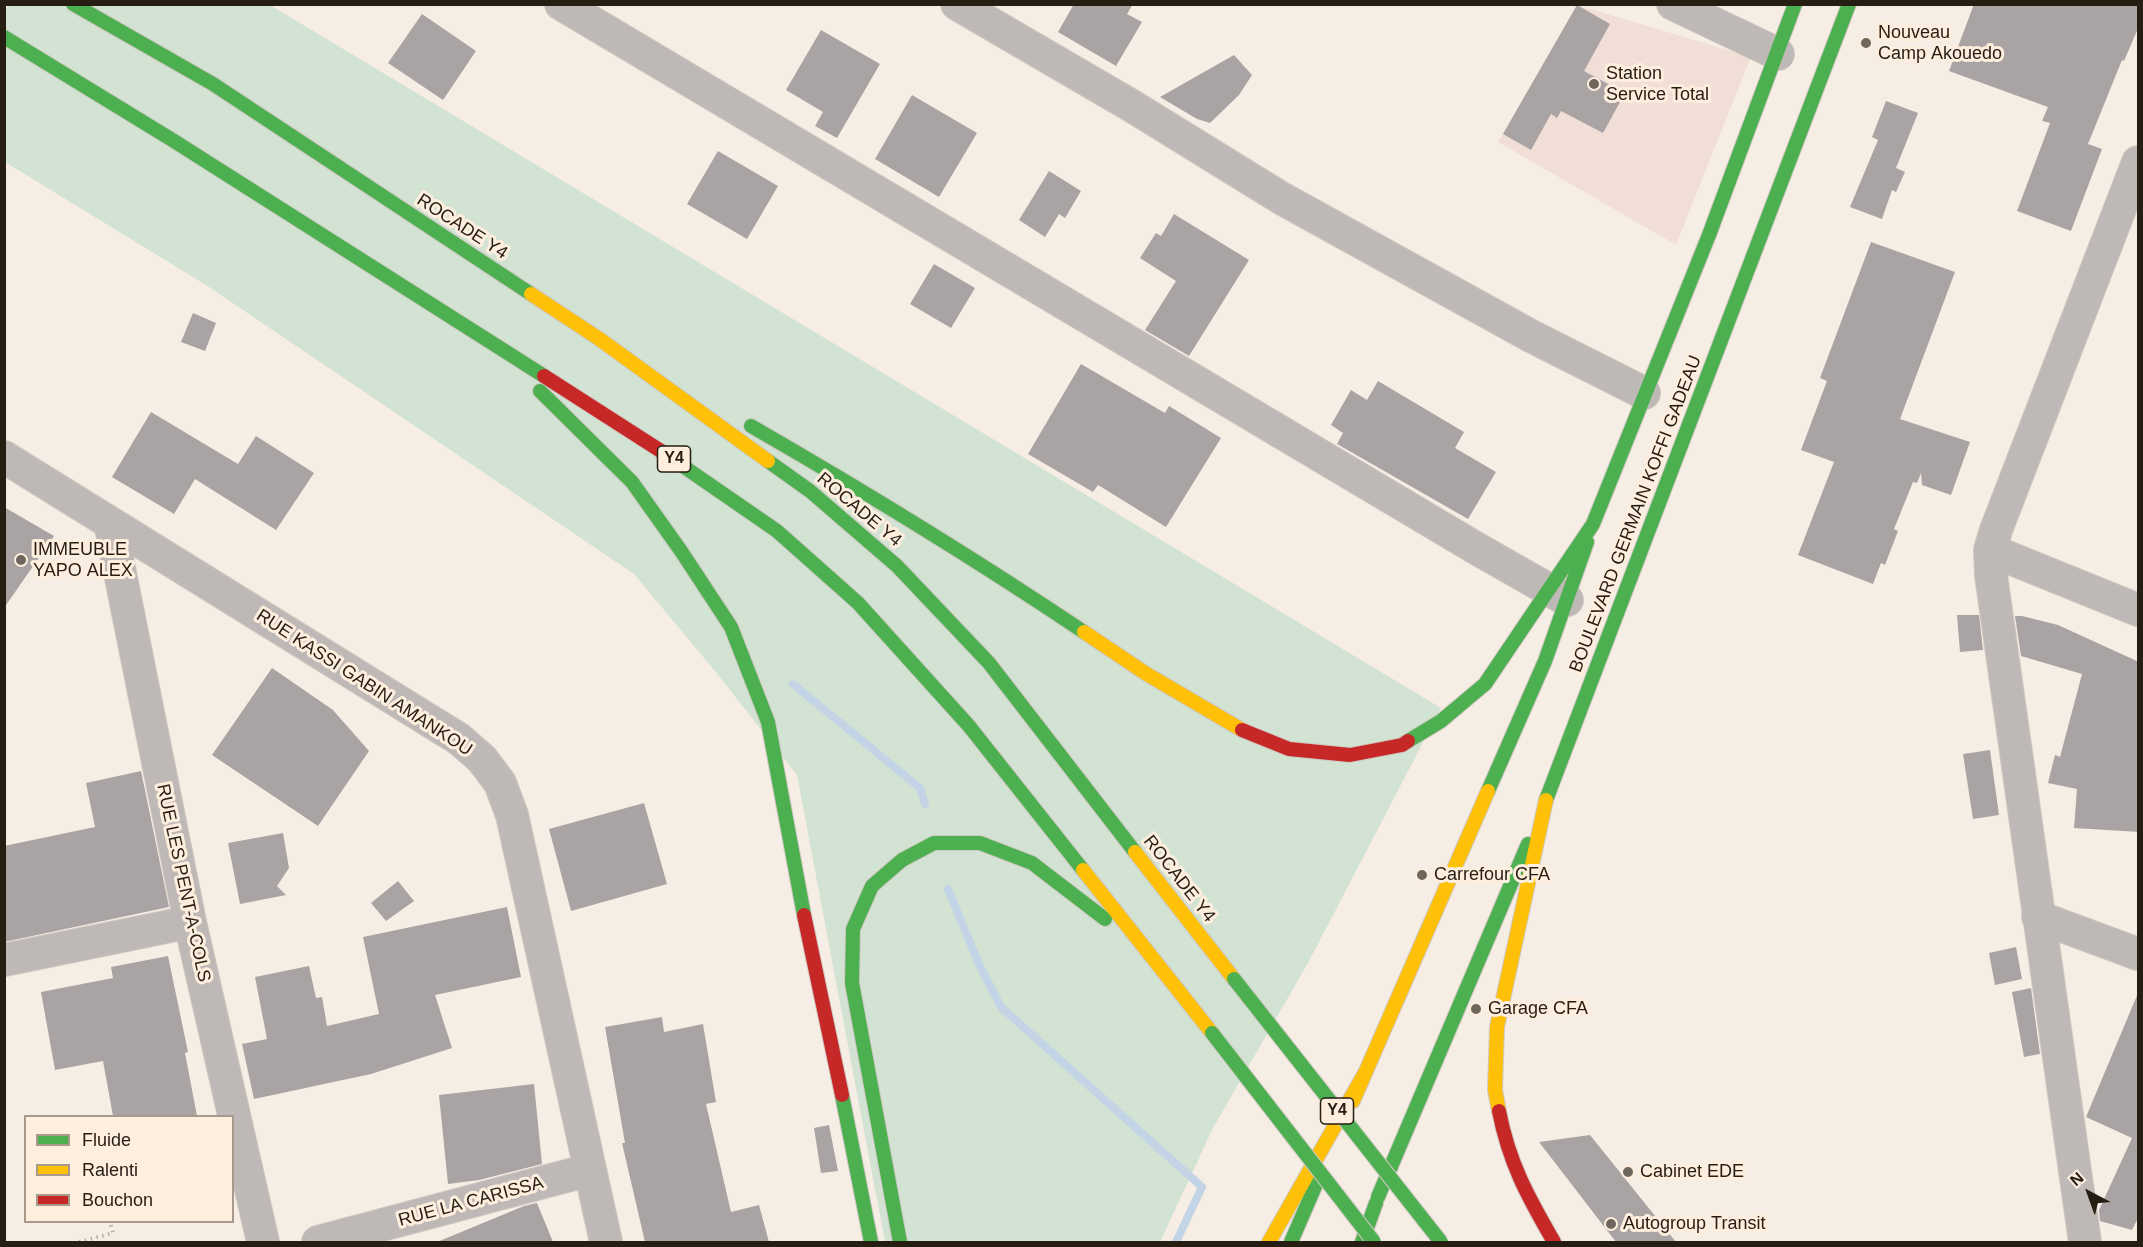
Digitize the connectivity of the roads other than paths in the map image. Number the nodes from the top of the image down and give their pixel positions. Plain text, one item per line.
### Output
1 (73, 4) edge
2 (561, 4) edge
3 (957, 4) edge
4 (1673, 4) edge
5 (1796, 4) edge
6 (1849, 4) edge
7 (4, 37) edge
8 (1778, 54) junction
9 (2139, 162) edge
10 (2126, 231) edge
11 (442, 313) junction
12 (598, 338) junction
13 (1644, 393) junction
14 (708, 401) dead end
15 (738, 418) dead end
16 (4, 457) edge
17 (110, 522) junction
18 (1593, 524) junction
19 (1990, 550) junction
20 (1558, 594) junction
21 (2139, 610) edge
22 (1546, 800) junction
23 (2038, 917) junction
24 (190, 922) junction
25 (2139, 954) edge
26 (4, 960) edge
27 (1160, 968) junction
28 (1365, 1073) junction
29 (589, 1170) junction
30 (1376, 1203) junction
31 (263, 1242) edge
32 (318, 1242) edge
33 (606, 1242) edge
34 (871, 1242) edge
35 (900, 1242) edge
36 (1269, 1242) edge
37 (1291, 1242) edge
38 (1357, 1242) edge
39 (1362, 1242) edge
40 (1374, 1242) edge
41 (1441, 1242) edge
42 (1554, 1242) edge
43 (2085, 1242) edge

1 - 12 main road, ROCADE Y4 / Y4
2 - 20 street
3 - 13 street
4 - 8 street
5 - 8 main road, BOULEVARD GERMAIN KOFFI GADEAU
6 - 22 main road, BOULEVARD GERMAIN KOFFI GADEAU
7 - 11 main road, Y4
8 - 13 main road, BOULEVARD GERMAIN KOFFI GADEAU
9 - 10 street
10 - 19 street
11 - 27 main road, Y4
11 - 34 main road
12 - 14 main road
12 - 41 main road, ROCADE Y4 / Y4, bridge
13 - 18 main road, BOULEVARD GERMAIN KOFFI GADEAU
15 - 20 main road
16 - 17 street, RUE KASSI GABIN AMANKOU
17 - 24 street, RUE LES PENT-A-COLS
17 - 29 street, RUE KASSI GABIN AMANKOU
18 - 20 main road
18 - 20 main road, BOULEVARD GERMAIN KOFFI GADEAU
19 - 21 street
19 - 23 street
20 - 28 main road, BOULEVARD GERMAIN KOFFI GADEAU
22 - 30 main road, BOULEVARD GERMAIN KOFFI GADEAU
22 - 42 main road
23 - 25 street
23 - 43 street
24 - 26 street
24 - 31 street, RUE LES PENT-A-COLS
27 - 35 main road
27 - 40 main road, Y4, bridge
28 - 36 main road
28 - 37 main road
29 - 32 street, RUE LA CARISSA
29 - 33 street, RUE KASSI GABIN AMANKOU
30 - 38 main road
30 - 39 main road

